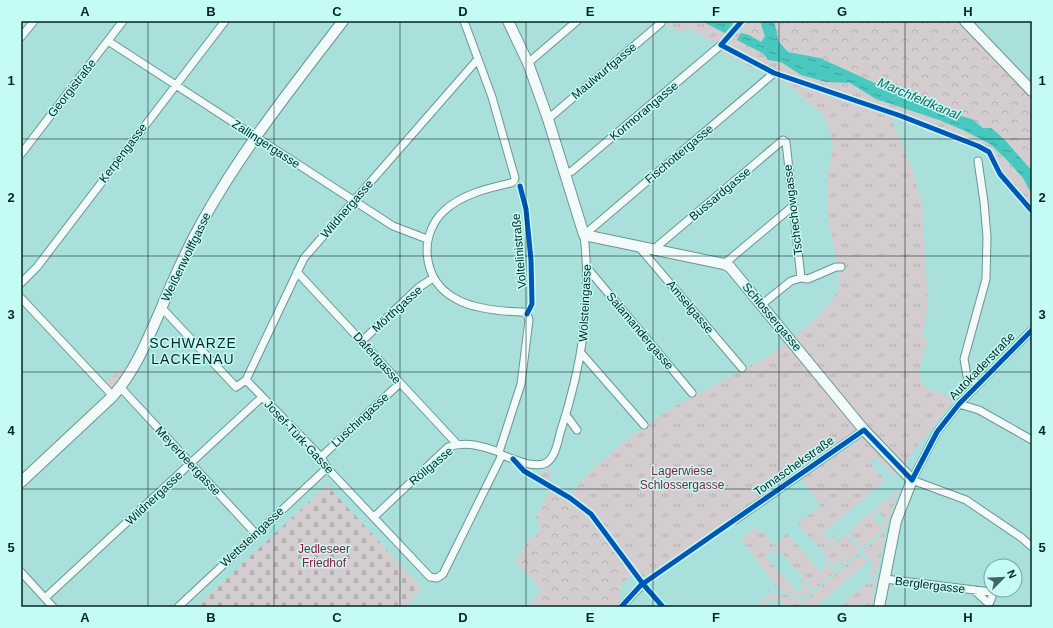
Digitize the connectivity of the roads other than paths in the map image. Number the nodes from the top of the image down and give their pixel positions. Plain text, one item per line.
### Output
1 (34, 21) edge
2 (123, 21) edge
3 (225, 21) edge
4 (343, 21) edge
5 (464, 21) edge
6 (508, 21) edge
7 (577, 21) edge
8 (965, 21) edge
9 (972, 21) edge
10 (661, 23) dead end
11 (21, 38) edge
12 (108, 41) junction
13 (721, 45) dead end
14 (478, 58) junction
15 (528, 63) junction
16 (774, 73) dead end
17 (175, 84) junction
18 (1032, 84) edge
19 (1032, 91) edge
20 (548, 119) junction
21 (255, 137) junction
22 (786, 142) joint
23 (21, 154) edge
24 (978, 161) dead end
25 (565, 174) junction
26 (354, 201) junction
27 (793, 206) junction
28 (584, 235) junction
29 (427, 239) junction
30 (639, 247) junction
31 (654, 249) junction
32 (724, 264) junction
33 (841, 267) dead end
34 (588, 269) junction
35 (296, 272) junction
36 (433, 278) junction
37 (801, 278) junction
38 (21, 283) edge
39 (22, 303) edge
40 (761, 305) junction
41 (161, 307) junction
42 (1030, 334) edge
43 (362, 341) junction
44 (582, 354) junction
45 (742, 368) dead end
46 (246, 380) junction
47 (400, 383) junction
48 (976, 384) junction
49 (120, 387) junction
50 (692, 393) dead end
51 (113, 396) junction
52 (262, 397) junction
53 (959, 404) junction
54 (566, 415) junction
55 (644, 425) dead end
56 (578, 430) dead end
57 (864, 430) junction
58 (1032, 440) edge
59 (457, 444) junction
60 (500, 453) junction
61 (321, 457) junction
62 (191, 464) junction
63 (327, 468) junction
64 (912, 480) junction
65 (21, 482) edge
66 (374, 517) junction
67 (735, 520) dead end
68 (256, 534) junction
69 (1032, 547) edge
70 (21, 572) edge
71 (885, 579) junction
72 (643, 584) dead end
73 (974, 590) dead end
74 (45, 598) junction
75 (53, 607) edge
76 (178, 607) edge
77 (621, 607) edge
78 (879, 607) edge

1 - 11 street
2 - 12 street, Georgistraße
3 - 17 street, Kerpengasse
4 - 21 street, Weißenwolffgasse
5 - 14 street
6 - 15 street, Wolsteingasse
7 - 15 street
8 - 19 street
9 - 18 street
10 - 20 street, Maulwurfgasse
12 - 17 street, Zallingergasse
12 - 23 street, Georgistraße
13 - 25 street, Kormorangasse
14 - 26 street, Wildnergasse
14 - 29 street
15 - 20 street, Wolsteingasse
16 - 28 street, Fischottergasse
17 - 21 street, Zallingergasse
17 - 38 street, Kerpengasse
20 - 25 street, Wolsteingasse
21 - 26 street, Zallingergasse
21 - 41 street, Weißenwolffgasse
22 - 27 street, Tschechowgasse
22 - 31 street, Bussardgasse
24 - 48 street
25 - 28 street, Wolsteingasse
26 - 29 street, Zallingergasse
26 - 35 street, Wildnergasse
27 - 32 street
27 - 37 street, Tschechowgasse
28 - 30 street, Schlossergasse
28 - 34 street, Wolsteingasse
29 - 36 street
30 - 31 street, Schlossergasse
30 - 45 street, Amselgasse
31 - 32 street, Schlossergasse
32 - 40 street, Schlossergasse
33 - 37 street
34 - 44 street, Wolsteingasse
34 - 50 street, Salamandergasse
35 - 43 street, Dafertgasse
35 - 46 street, Wildnergasse
36 - 43 street, Mörthgasse
36 - 60 street
37 - 40 street
39 - 51 street
40 - 57 street, Schlossergasse
41 - 46 street
41 - 49 street, Weißenwolffgasse
42 - 48 street, Autokaderstraße
43 - 47 street, Dafertgasse
44 - 54 street, Wolsteingasse
44 - 55 street
46 - 52 street, Josef-Türk-Gasse
47 - 59 street, Dafertgasse
47 - 61 street, Luschingasse
48 - 53 street, Autokaderstraße
49 - 51 street, Weißenwolffgasse
49 - 62 street, Meyerbeergasse
51 - 65 street, Weißenwolffgasse
52 - 61 street, Josef-Türk-Gasse
52 - 62 street, Wildnergasse
53 - 58 street
53 - 64 street, Autokaderstraße
54 - 56 street
54 - 60 street, Wolsteingasse
57 - 64 street, Schlossergasse
57 - 67 street, Tomaschekstraße
59 - 60 street, Röllgasse
59 - 66 street, Röllgasse
60 - 66 street, Josef-Türk-Gasse
61 - 63 street, Josef-Türk-Gasse
62 - 68 street, Meyerbeergasse
62 - 74 street, Wildnergasse
63 - 66 street, Josef-Türk-Gasse
63 - 68 street, Wettsteingasse
64 - 69 street
64 - 71 street, Autokaderstraße
68 - 76 street, Wettsteingasse
70 - 74 street
71 - 73 street, Berglergasse
71 - 78 street, Autokaderstraße
72 - 77 street
74 - 75 street

